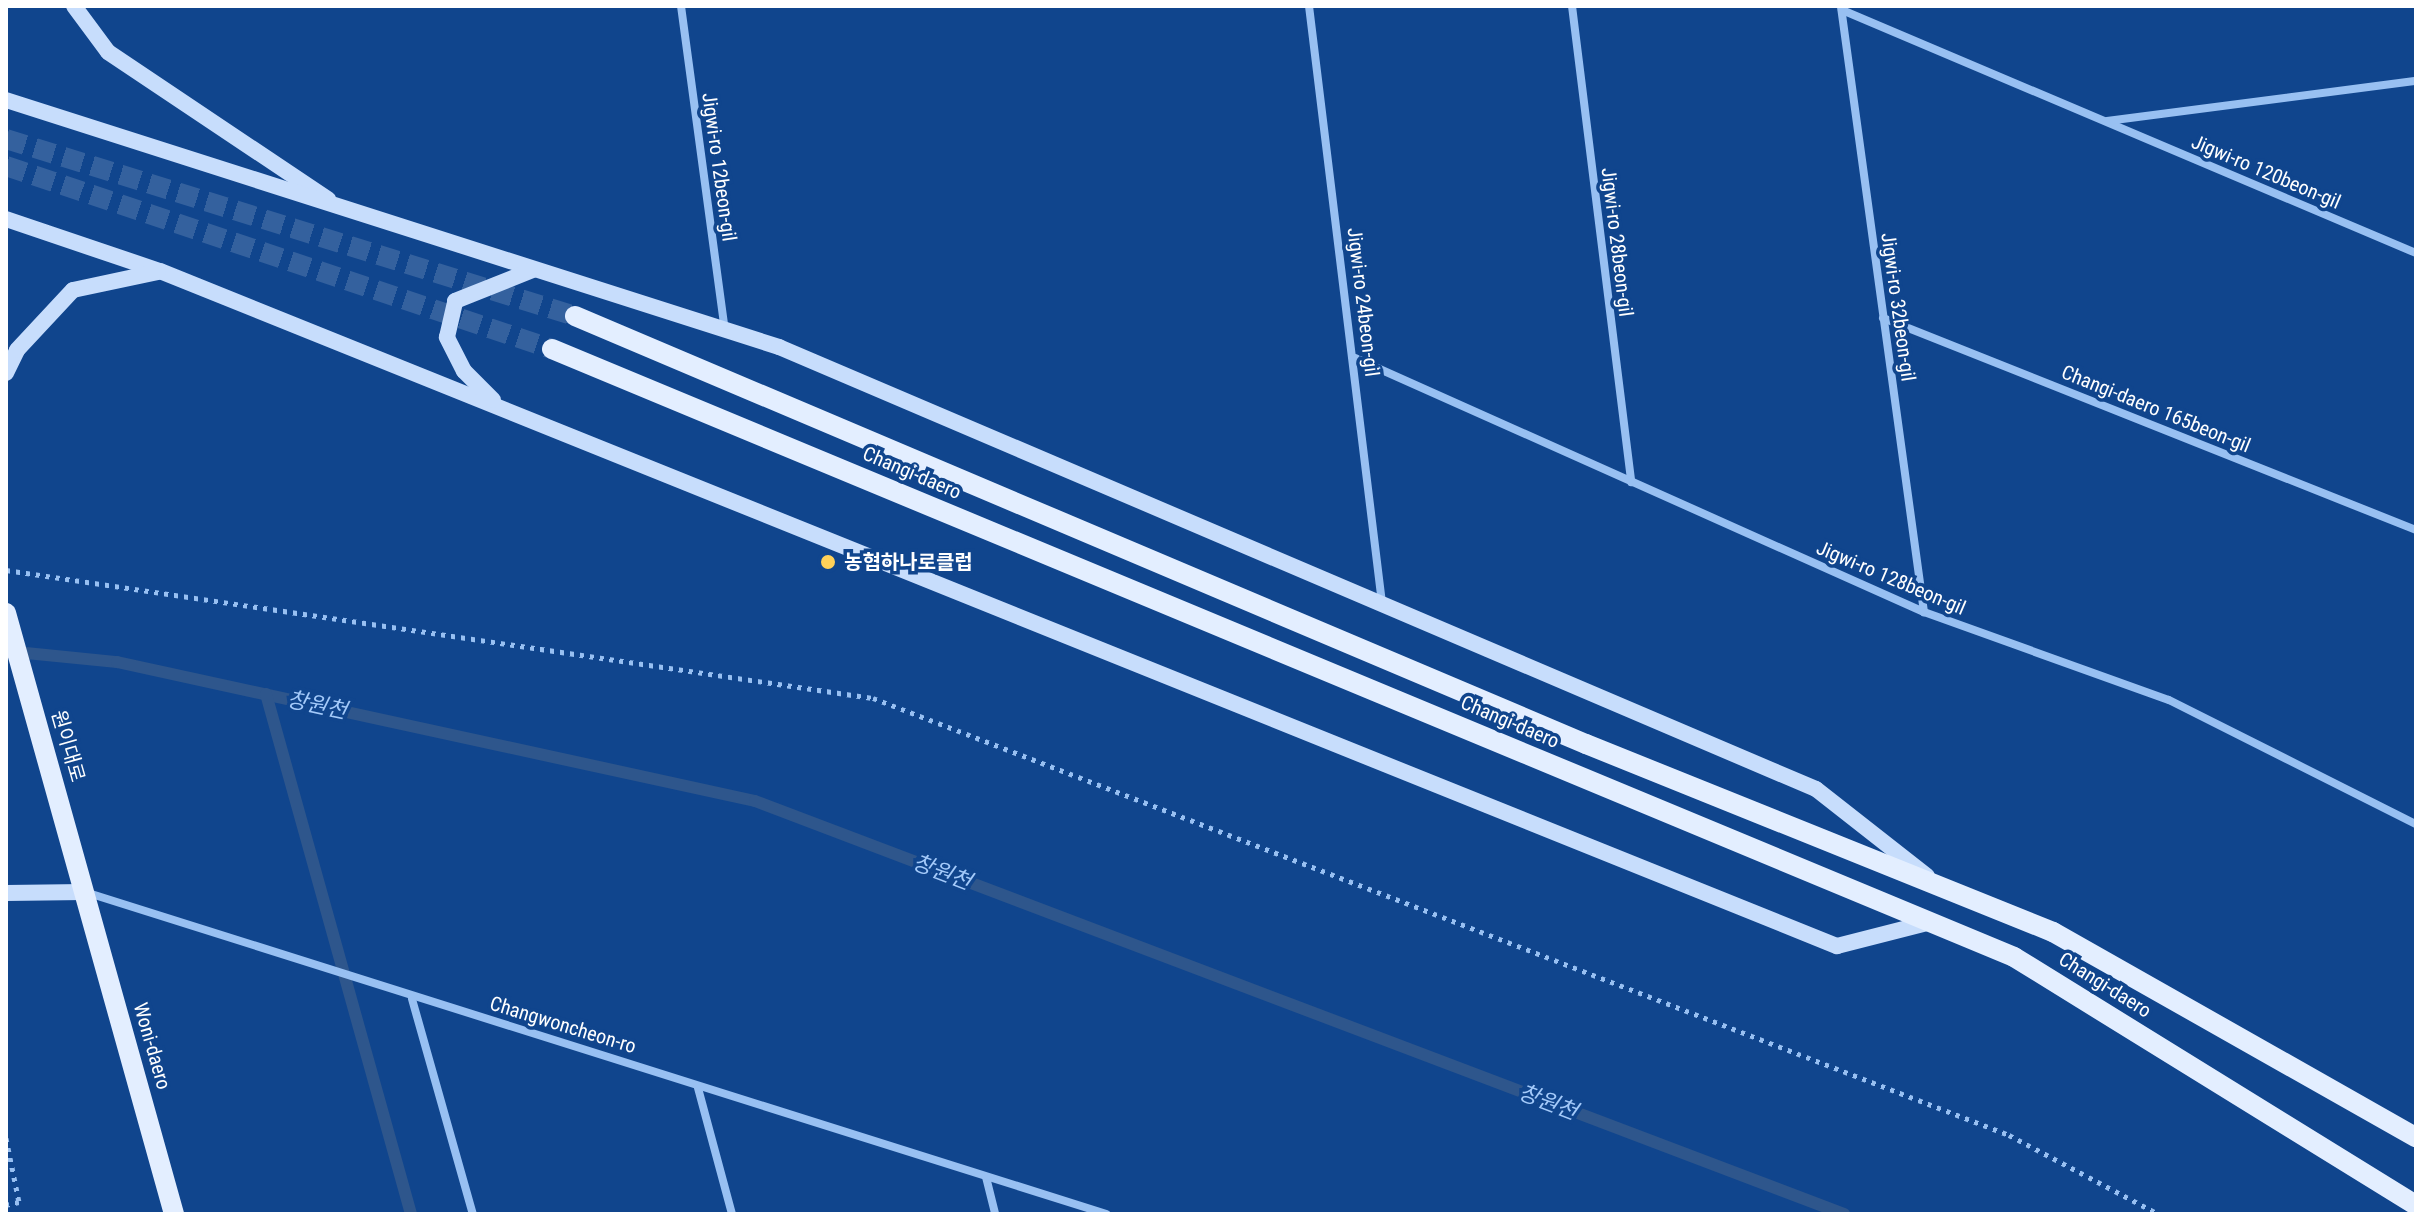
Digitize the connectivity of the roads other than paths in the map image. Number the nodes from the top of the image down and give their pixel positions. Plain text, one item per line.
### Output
1 (74, 6) edge
2 (681, 6) edge
3 (1309, 6) edge
4 (1572, 6) edge
5 (1841, 8) edge
6 (2416, 81) edge
7 (6, 100) edge
8 (2104, 121) junction
9 (346, 211) junction
10 (6, 219) edge
11 (2416, 253) edge
12 (535, 270) junction
13 (160, 271) junction
14 (575, 316) tunnel mouth
15 (1883, 318) junction
16 (726, 333) junction
17 (552, 349) tunnel mouth
18 (1355, 358) junction
19 (6, 373) edge
20 (499, 406) junction
21 (1631, 482) junction
22 (2416, 530) edge
23 (1382, 603) junction
24 (1924, 612) junction
25 (6, 613) edge
26 (2416, 824) edge
27 (1940, 887) junction
28 (84, 892) junction
29 (6, 893) edge
30 (1931, 922) junction
31 (412, 999) junction
32 (698, 1088) junction
33 (2416, 1137) edge
34 (986, 1177) junction
35 (2416, 1205) edge
36 (174, 1214) edge
37 (473, 1214) edge
38 (732, 1214) edge
39 (995, 1214) edge
40 (1106, 1214) edge

1 - 9 main road
2 - 16 street, Jigwi-ro 12beon-gil
3 - 18 street, Jigwi-ro 24beon-gil
4 - 21 street, Jigwi-ro 28beon-gil
5 - 8 street, Jigwi-ro 120beon-gil
5 - 15 street, Jigwi-ro 32beon-gil
6 - 8 street, Jigwi-ro 120beon-gil
7 - 9 main road
8 - 11 street, Jigwi-ro 120beon-gil
9 - 12 main road
10 - 13 main road
12 - 16 main road
12 - 20 main road
13 - 19 main road
13 - 20 main road
14 - 27 main road, Changi-daero
15 - 22 street, Changi-daero 165beon-gil
15 - 24 street, Jigwi-ro 32beon-gil
16 - 23 main road
17 - 30 main road, Changi-daero
18 - 21 street, Jigwi-ro 128beon-gil
18 - 23 street, Jigwi-ro 24beon-gil
20 - 30 main road
21 - 24 street, Jigwi-ro 128beon-gil
23 - 27 main road
24 - 26 street, Jigwi-ro 128beon-gil
25 - 28 main road, 원이대로
27 - 33 main road, Changi-daero
28 - 29 main road, Changwoncheon-ro
28 - 31 street, Changwoncheon-ro
28 - 36 main road, Woni-daero
30 - 35 main road, Changi-daero
31 - 32 street, Changwoncheon-ro
31 - 37 street
32 - 34 street, Changwoncheon-ro
32 - 38 street
34 - 39 street
34 - 40 street, Changwoncheon-ro

